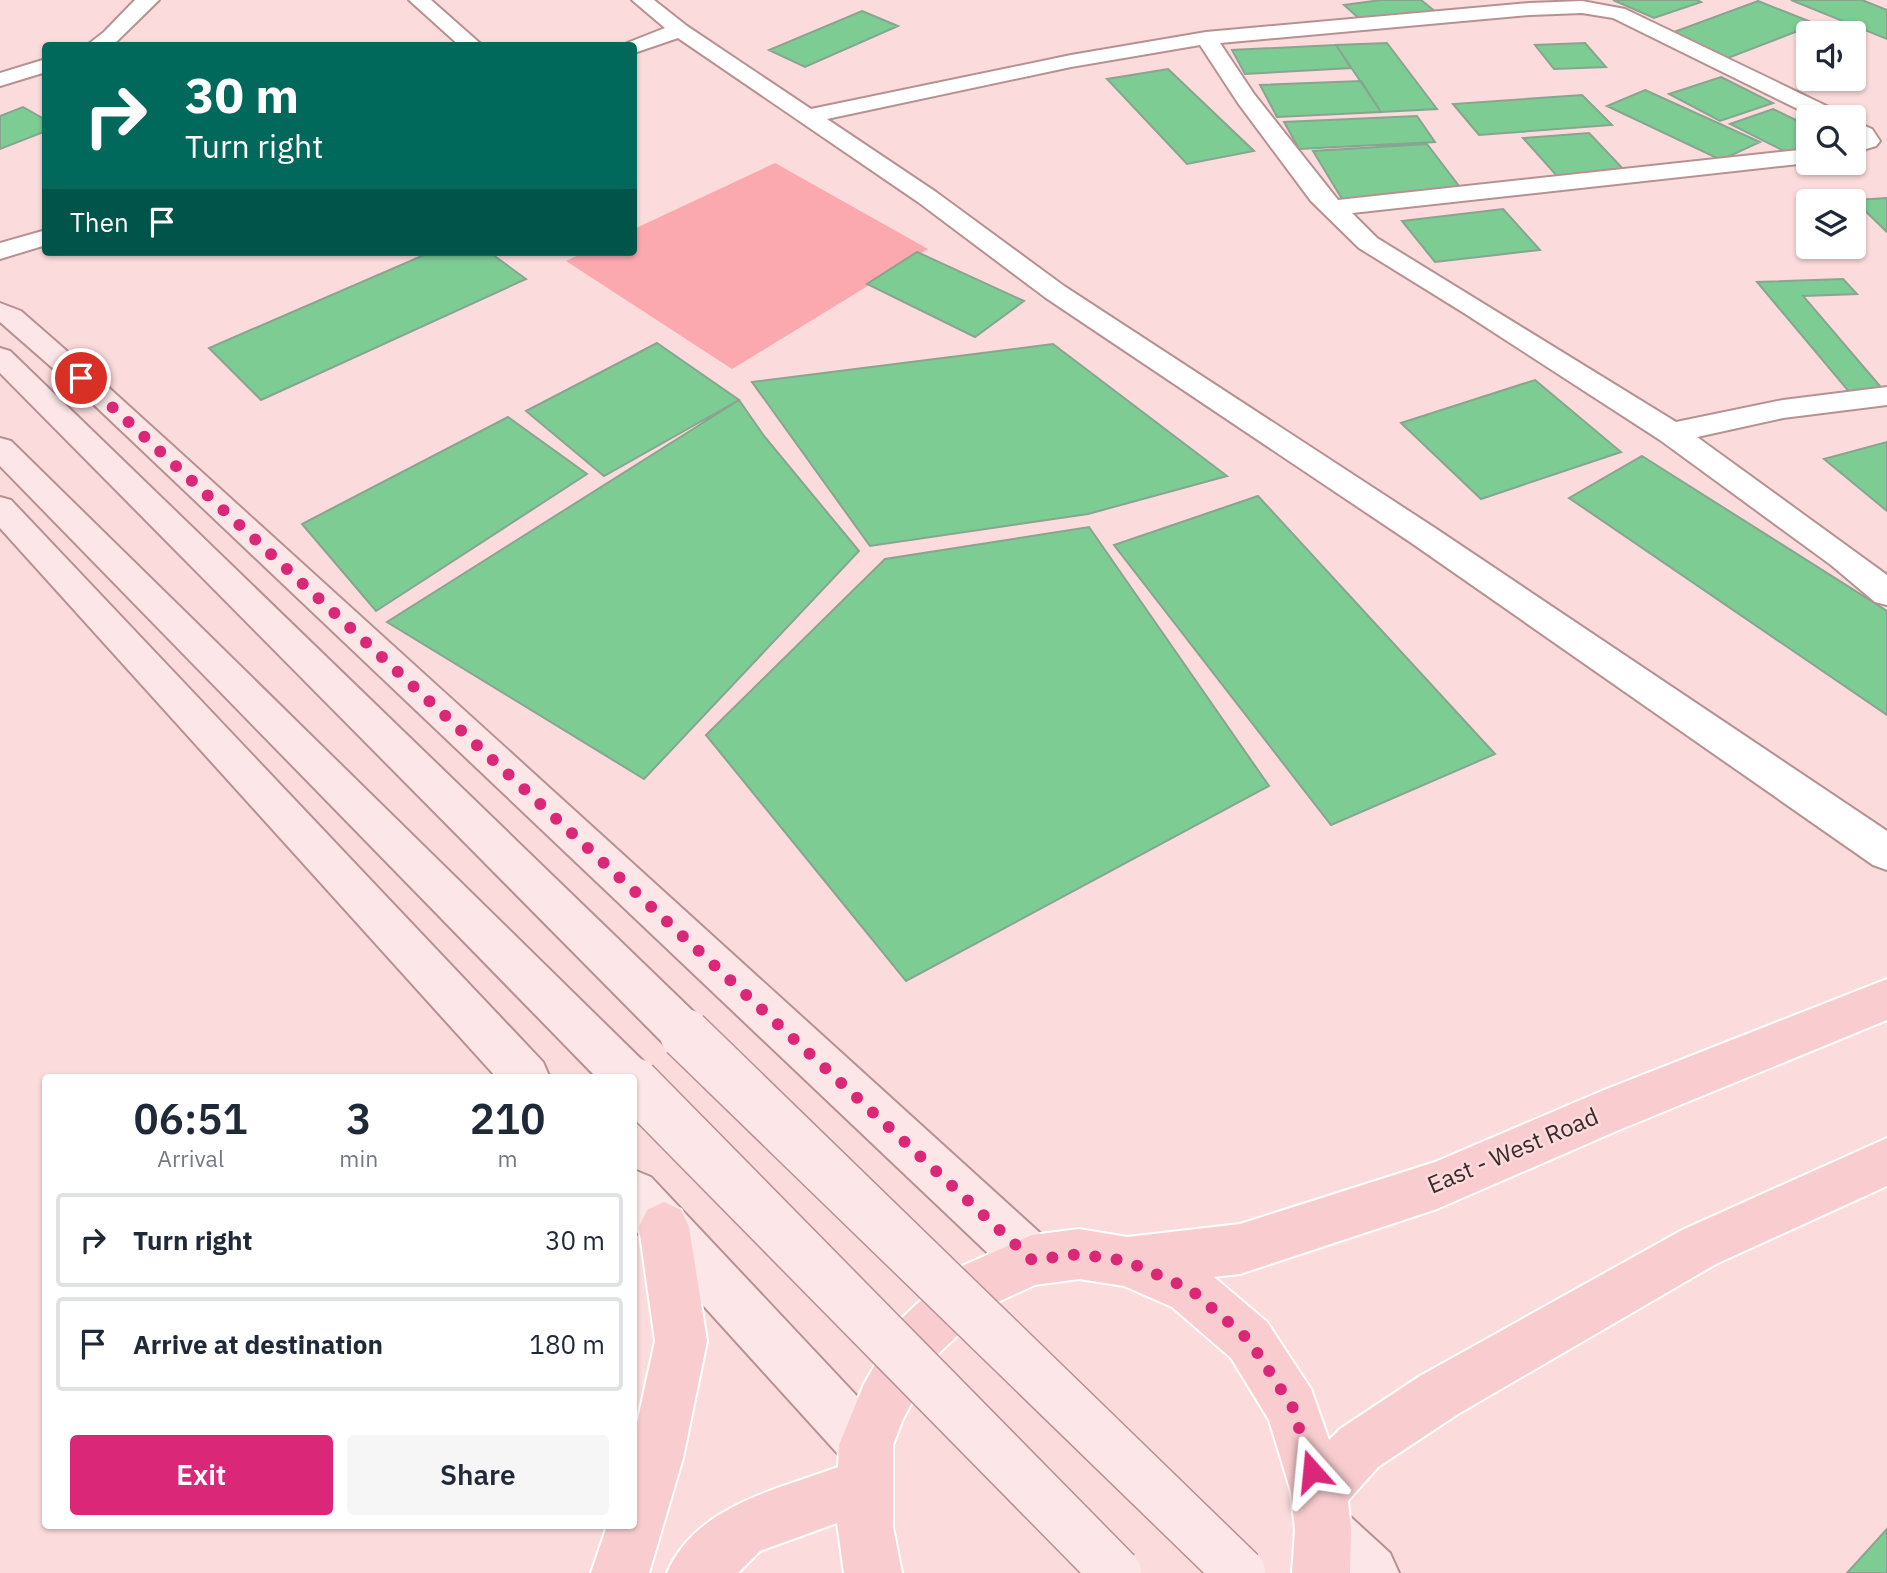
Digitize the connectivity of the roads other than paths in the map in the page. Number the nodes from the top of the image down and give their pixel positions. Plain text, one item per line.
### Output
1 (149, 0) edge
2 (419, 0) edge
3 (642, 0) edge
4 (680, 30) junction
5 (1206, 38) junction
6 (105, 42) edge
7 (468, 42) edge
8 (637, 46) edge
9 (42, 66) edge
10 (0, 80) edge
11 (1806, 105) edge
12 (808, 116) junction
13 (1796, 157) edge
14 (1331, 208) junction
15 (42, 238) edge
16 (0, 251) edge
17 (0, 311) edge
18 (0, 357) edge
19 (1887, 396) edge
20 (1671, 433) junction
21 (0, 448) edge
22 (0, 508) edge
23 (1887, 593) edge
24 (1887, 853) edge
25 (1887, 999) edge
26 (523, 1074) edge
27 (624, 1074) edge
28 (637, 1086) edge
29 (1887, 1162) edge
30 (649, 1211) edge
31 (1032, 1260) junction
32 (1126, 1261) junction
33 (865, 1465) junction
34 (637, 1519) edge
35 (634, 1529) edge
36 (1321, 1532) edge
37 (620, 1573) edge
38 (696, 1573) edge
39 (873, 1573) edge
40 (1116, 1573) edge
41 (1240, 1573) edge
42 (1370, 1573) edge

1 - 6 street
2 - 7 street
3 - 4 street
4 - 8 street
4 - 12 street
5 - 11 street
5 - 12 street
5 - 14 street
9 - 10 street
12 - 24 street
13 - 14 street
14 - 20 street
15 - 16 street
17 - 31 main road
18 - 41 main road, bridge
19 - 20 street
20 - 23 street
21 - 27 main road
22 - 26 main road
25 - 32 main road, East - West Road
28 - 40 main road, bridge
29 - 36 main road
30 - 33 main road
30 - 34 main road
31 - 32 main road
31 - 33 main road
32 - 36 main road
33 - 38 main road
33 - 39 main road
35 - 37 main road
36 - 42 main road

